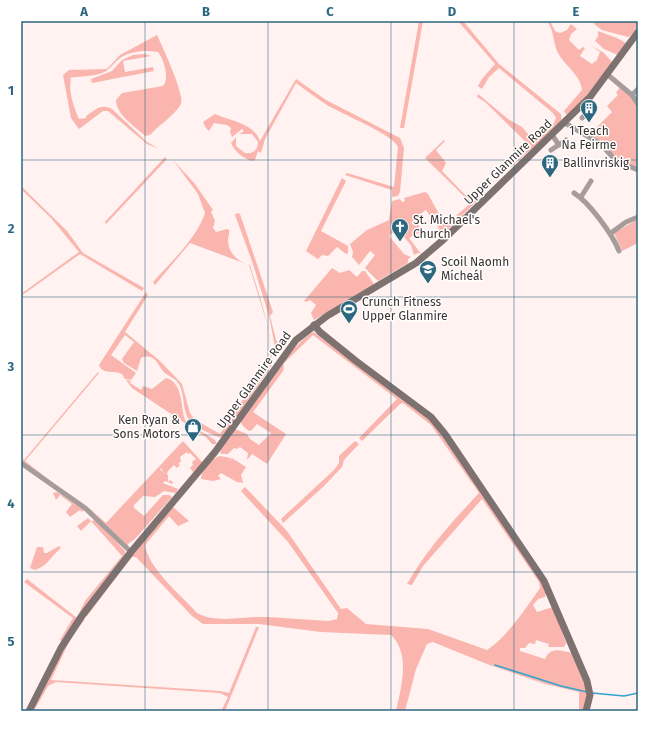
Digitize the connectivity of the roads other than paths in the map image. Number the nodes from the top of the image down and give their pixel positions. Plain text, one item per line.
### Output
1 (638, 32) edge
2 (608, 74) junction
3 (638, 89) edge
4 (632, 94) junction
5 (638, 104) edge
6 (581, 107) junction
7 (582, 118) dead end
8 (565, 123) junction
9 (552, 135) junction
10 (566, 140) dead end
11 (559, 145) junction
12 (551, 150) dead end
13 (638, 170) edge
14 (591, 181) dead end
15 (574, 193) dead end
16 (581, 197) junction
17 (638, 217) edge
18 (611, 233) junction
19 (619, 251) dead end
20 (314, 324) junction
21 (21, 463) edge
22 (131, 552) junction
23 (29, 711) edge
24 (586, 711) edge

1 - 2 main road, Upper Glanmire Road
2 - 4 street
2 - 6 main road, Upper Glanmire Road
3 - 4 street
4 - 5 street
6 - 7 street
6 - 8 main road, Upper Glanmire Road
8 - 9 main road, Upper Glanmire Road
8 - 13 street
9 - 11 street
9 - 20 main road, Upper Glanmire Road
10 - 11 street
11 - 12 street
14 - 16 street
15 - 16 street
16 - 18 street
17 - 18 street
18 - 19 street
20 - 22 main road, Upper Glanmire Road
20 - 24 main road
21 - 22 street
22 - 23 main road, Upper Glanmire Road

